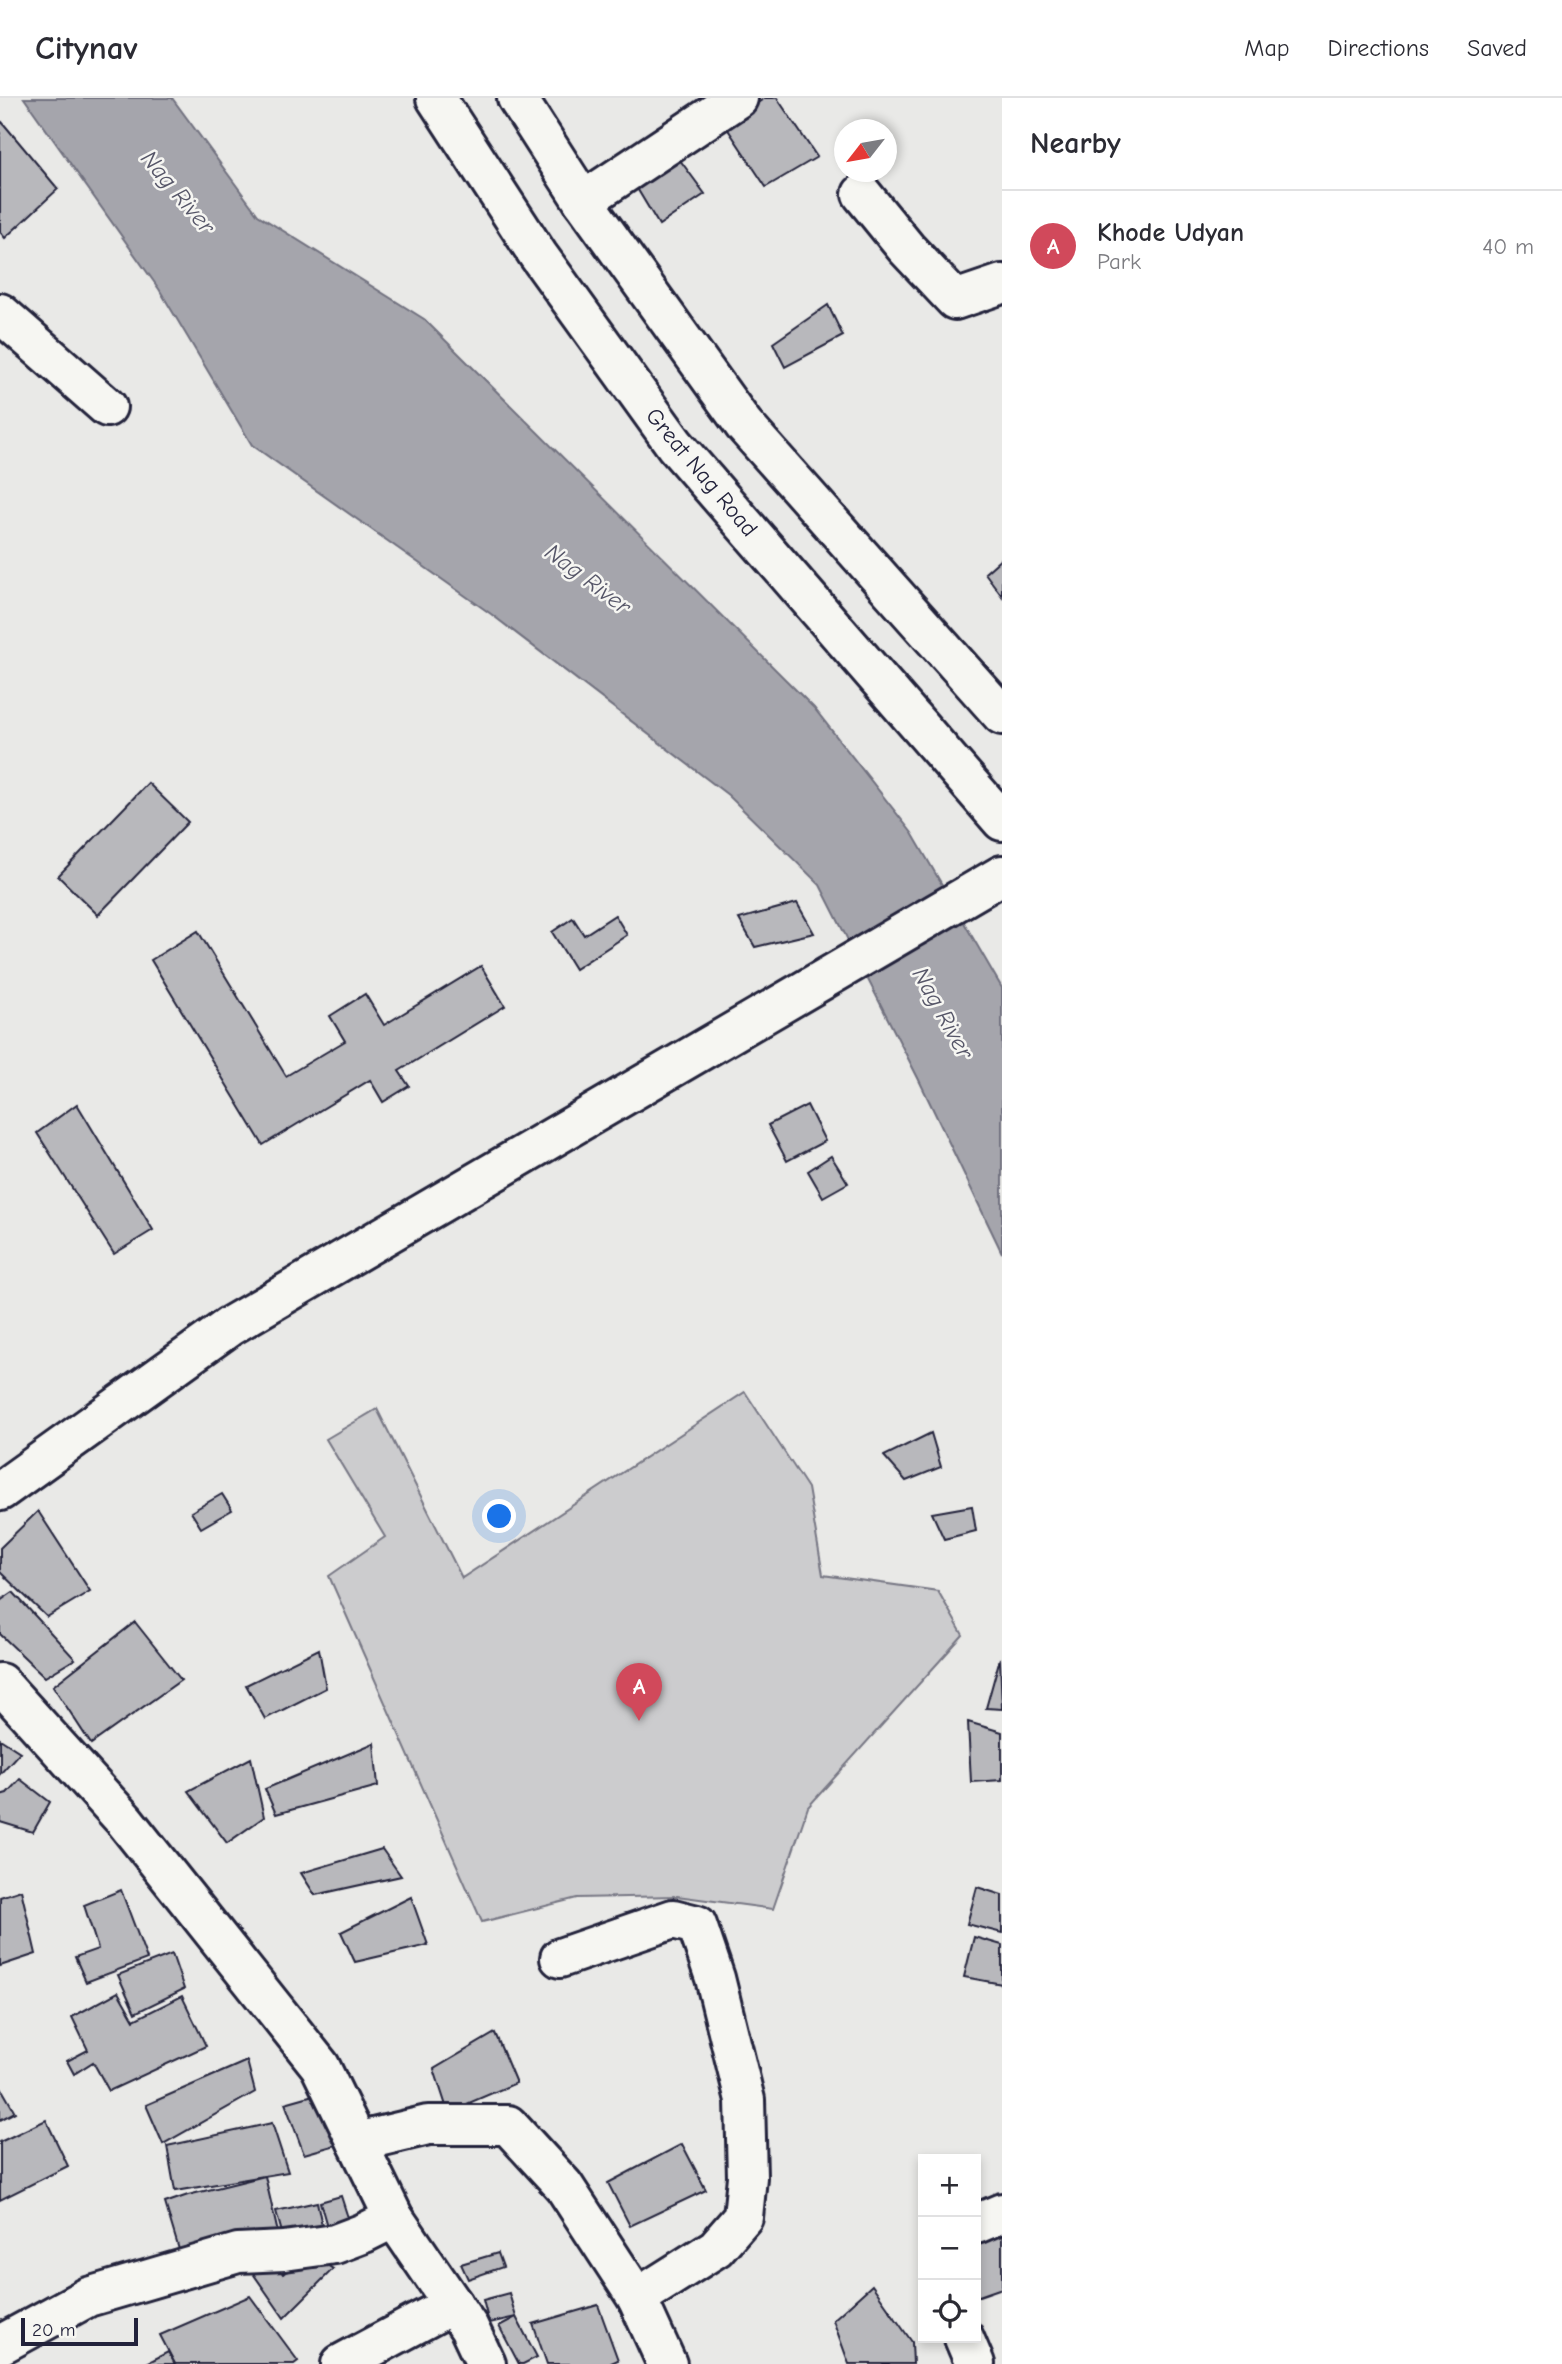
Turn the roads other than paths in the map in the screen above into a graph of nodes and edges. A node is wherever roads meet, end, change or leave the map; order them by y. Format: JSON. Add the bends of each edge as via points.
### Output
{"nodes":[{"id":1,"x":436,"y":98,"type":"edge"},
{"id":2,"x":517,"y":98,"type":"edge"},
{"id":3,"x":738,"y":98,"type":"edge"},
{"id":4,"x":862,"y":194,"type":"dead end"},
{"id":5,"x":583,"y":201,"type":"junction"},
{"id":6,"x":1002,"y":284,"type":"edge"},
{"id":7,"x":0,"y":313,"type":"edge"},
{"id":8,"x":107,"y":407,"type":"dead end"},
{"id":9,"x":1002,"y":715,"type":"edge"},
{"id":10,"x":1002,"y":821,"type":"edge"},
{"id":11,"x":996,"y":878,"type":"edge"},
{"id":12,"x":0,"y":1491,"type":"edge"},
{"id":13,"x":0,"y":1683,"type":"edge"},
{"id":14,"x":560,"y":1958,"type":"dead end"},
{"id":15,"x":357,"y":2142,"type":"junction"},
{"id":16,"x":1002,"y":2213,"type":"edge"},
{"id":17,"x":394,"y":2218,"type":"junction"},
{"id":18,"x":981,"y":2222,"type":"edge"},
{"id":19,"x":637,"y":2298,"type":"junction"},
{"id":20,"x":453,"y":2304,"type":"junction"},
{"id":21,"x":966,"y":2343,"type":"edge"},
{"id":22,"x":0,"y":2345,"type":"edge"},
{"id":23,"x":341,"y":2364,"type":"edge"},
{"id":24,"x":486,"y":2364,"type":"edge"},
{"id":25,"x":667,"y":2364,"type":"edge"},
{"id":26,"x":975,"y":2364,"type":"edge"}],
"edges":[{"from":1,"to":10,"type":"street","name":"Great Nag Road","via":[[538,255],[675,444]]},
{"from":2,"to":5,"type":"street"},
{"from":3,"to":5,"type":"street"},
{"from":4,"to":6,"type":"street","via":[[955,300]]},
{"from":5,"to":9,"type":"street","via":[[744,425]]},
{"from":7,"to":8,"type":"street"},
{"from":11,"to":12,"type":"street","via":[[230,1326]]},
{"from":13,"to":15,"type":"street","via":[[125,1821],[320,2066]]},
{"from":14,"to":19,"type":"street","via":[[673,1919],[697,1925],[746,2100],[743,2217],[716,2248]]},
{"from":15,"to":17,"type":"street"},
{"from":15,"to":19,"type":"street","via":[[428,2125],[508,2125],[564,2186]]},
{"from":16,"to":18,"type":"street"},
{"from":17,"to":20,"type":"street"},
{"from":17,"to":22,"type":"street","via":[[335,2244],[238,2253],[88,2297]]},
{"from":19,"to":25,"type":"street"},
{"from":20,"to":23,"type":"street"},
{"from":20,"to":24,"type":"street"},
{"from":21,"to":26,"type":"street"}]}
